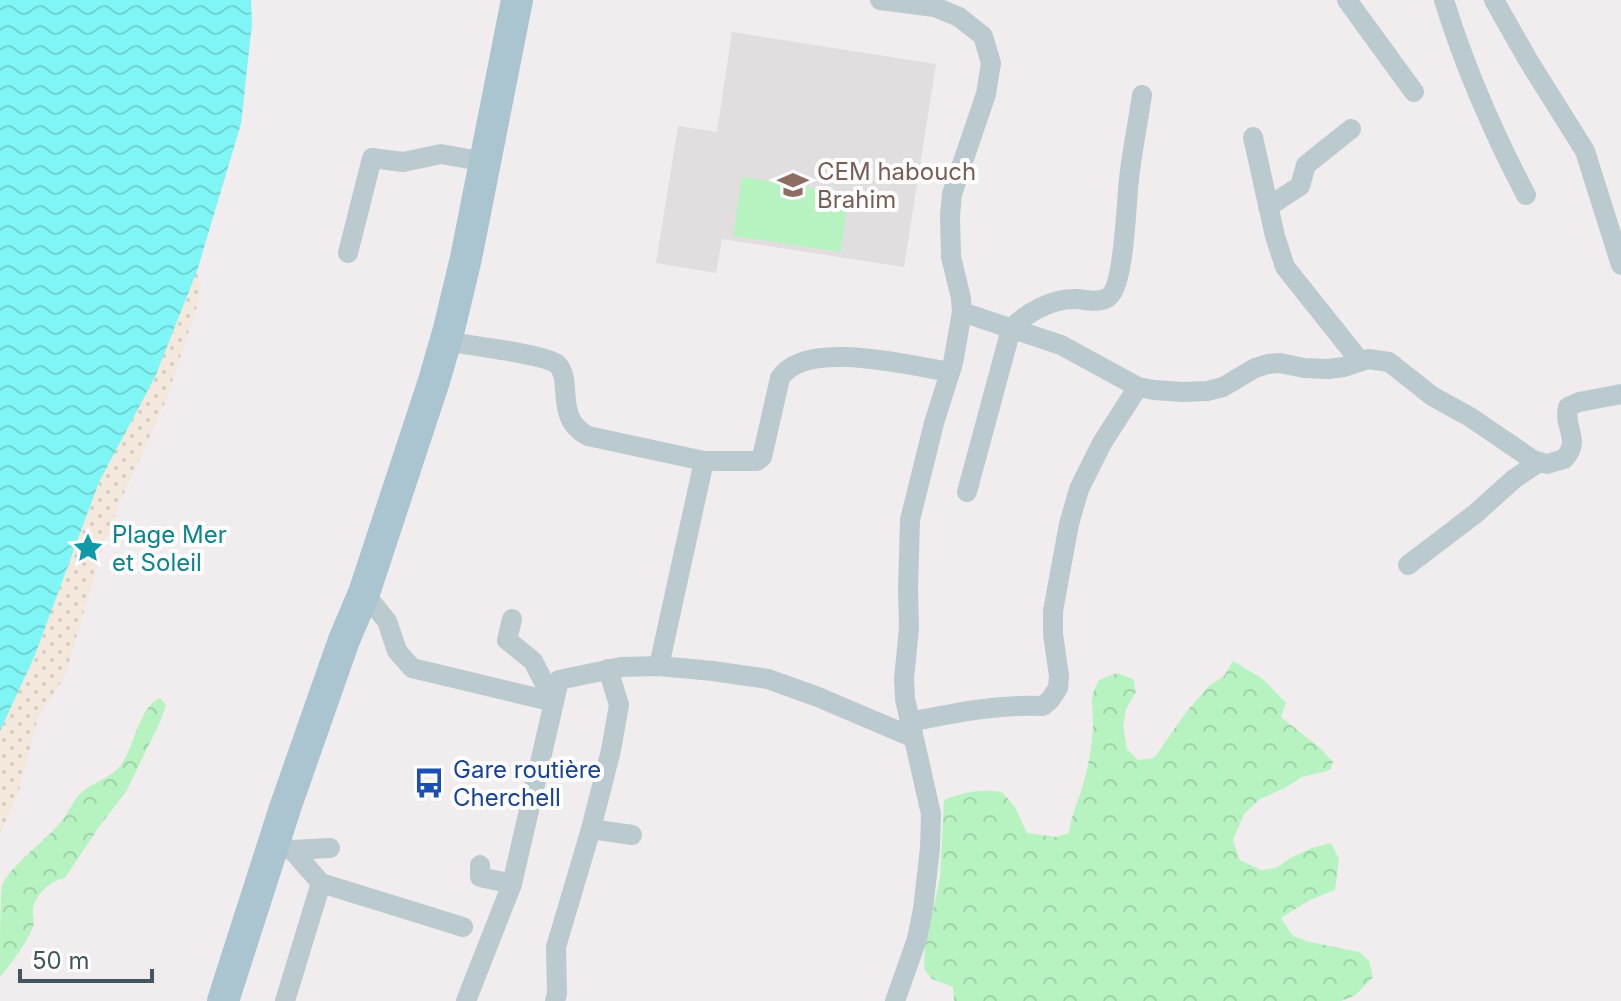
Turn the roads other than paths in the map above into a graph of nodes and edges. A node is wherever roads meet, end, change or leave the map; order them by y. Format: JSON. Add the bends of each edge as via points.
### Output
{"nodes":[{"id":1,"x":517,"y":0,"type":"edge"},
{"id":2,"x":880,"y":0,"type":"edge"},
{"id":3,"x":1347,"y":0,"type":"edge"},
{"id":4,"x":1444,"y":0,"type":"edge"},
{"id":5,"x":1494,"y":0,"type":"edge"},
{"id":6,"x":914,"y":2,"type":"edge"},
{"id":7,"x":939,"y":3,"type":"edge"},
{"id":8,"x":1414,"y":92,"type":"dead end"},
{"id":9,"x":1142,"y":95,"type":"dead end"},
{"id":10,"x":1351,"y":129,"type":"dead end"},
{"id":11,"x":1253,"y":137,"type":"dead end"},
{"id":12,"x":485,"y":162,"type":"junction"},
{"id":13,"x":1526,"y":195,"type":"dead end"},
{"id":14,"x":1268,"y":207,"type":"junction"},
{"id":15,"x":348,"y":253,"type":"dead end"},
{"id":16,"x":1621,"y":265,"type":"edge"},
{"id":17,"x":962,"y":312,"type":"junction"},
{"id":18,"x":1011,"y":329,"type":"junction"},
{"id":19,"x":445,"y":341,"type":"junction"},
{"id":20,"x":1360,"y":361,"type":"junction"},
{"id":21,"x":950,"y":372,"type":"junction"},
{"id":22,"x":1138,"y":387,"type":"junction"},
{"id":23,"x":1621,"y":394,"type":"edge"},
{"id":24,"x":704,"y":461,"type":"junction"},
{"id":25,"x":1539,"y":462,"type":"junction"},
{"id":26,"x":967,"y":492,"type":"dead end"},
{"id":27,"x":1408,"y":565,"type":"dead end"},
{"id":28,"x":364,"y":593,"type":"junction"},
{"id":29,"x":512,"y":619,"type":"dead end"},
{"id":30,"x":659,"y":666,"type":"junction"},
{"id":31,"x":608,"y":669,"type":"junction"},
{"id":32,"x":547,"y":691,"type":"junction"},
{"id":33,"x":911,"y":729,"type":"junction"},
{"id":34,"x":591,"y":829,"type":"junction"},
{"id":35,"x":632,"y":835,"type":"dead end"},
{"id":36,"x":283,"y":848,"type":"junction"},
{"id":37,"x":330,"y":848,"type":"dead end"},
{"id":38,"x":480,"y":865,"type":"dead end"},
{"id":39,"x":321,"y":883,"type":"junction"},
{"id":40,"x":512,"y":884,"type":"junction"},
{"id":41,"x":463,"y":927,"type":"dead end"},
{"id":42,"x":223,"y":1001,"type":"edge"},
{"id":43,"x":285,"y":1001,"type":"edge"},
{"id":44,"x":466,"y":1001,"type":"edge"},
{"id":45,"x":555,"y":1001,"type":"edge"},
{"id":46,"x":895,"y":1001,"type":"edge"}],
"edges":[{"from":1,"to":12,"type":"main road"},
{"from":2,"to":6,"type":"street"},
{"from":3,"to":8,"type":"street"},
{"from":4,"to":13,"type":"street","via":[[1497,140]]},
{"from":5,"to":16,"type":"street","via":[[1580,140]]},
{"from":6,"to":7,"type":"street"},
{"from":7,"to":17,"type":"street","via":[[983,36],[991,63],[986,94],[952,194],[951,257]]},
{"from":9,"to":18,"type":"street","via":[[1113,293],[1100,300],[1064,299],[1047,305]]},
{"from":10,"to":14,"type":"street","via":[[1306,165],[1300,186]]},
{"from":11,"to":14,"type":"street"},
{"from":12,"to":15,"type":"street","via":[[441,154],[403,162],[372,158]]},
{"from":12,"to":19,"type":"main road"},
{"from":14,"to":20,"type":"street","via":[[1285,267]]},
{"from":17,"to":18,"type":"street"},
{"from":17,"to":21,"type":"street"},
{"from":18,"to":22,"type":"street","via":[[1061,345]]},
{"from":18,"to":26,"type":"street"},
{"from":19,"to":24,"type":"street","via":[[553,362],[561,370],[569,415],[578,431]]},
{"from":19,"to":28,"type":"main road"},
{"from":20,"to":22,"type":"street","via":[[1328,369],[1268,364],[1207,391]]},
{"from":20,"to":25,"type":"street","via":[[1389,362],[1432,396]]},
{"from":21,"to":24,"type":"street","via":[[852,357],[804,361],[780,378],[762,457]]},
{"from":21,"to":33,"type":"street","via":[[910,520],[904,679]]},
{"from":22,"to":33,"type":"street","via":[[1102,443],[1069,524],[1053,611],[1058,688],[1043,706],[982,708]]},
{"from":23,"to":25,"type":"street","via":[[1568,407],[1573,443],[1569,453],[1556,462]]},
{"from":24,"to":30,"type":"street"},
{"from":25,"to":27,"type":"street"},
{"from":28,"to":32,"type":"street","via":[[387,621],[397,651],[412,668]]},
{"from":28,"to":36,"type":"main road","via":[[317,714]]},
{"from":29,"to":32,"type":"street","via":[[507,640],[533,661]]},
{"from":30,"to":31,"type":"street"},
{"from":30,"to":33,"type":"street","via":[[768,679]]},
{"from":31,"to":32,"type":"street"},
{"from":31,"to":34,"type":"street","via":[[619,705]]},
{"from":32,"to":40,"type":"street"},
{"from":33,"to":46,"type":"street","via":[[931,814],[930,848],[917,939]]},
{"from":34,"to":35,"type":"street"},
{"from":34,"to":45,"type":"street","via":[[556,947]]},
{"from":36,"to":37,"type":"street"},
{"from":36,"to":39,"type":"street"},
{"from":36,"to":42,"type":"main road"},
{"from":38,"to":40,"type":"street","via":[[480,877]]},
{"from":39,"to":41,"type":"street"},
{"from":39,"to":43,"type":"street"},
{"from":40,"to":44,"type":"street"}]}
